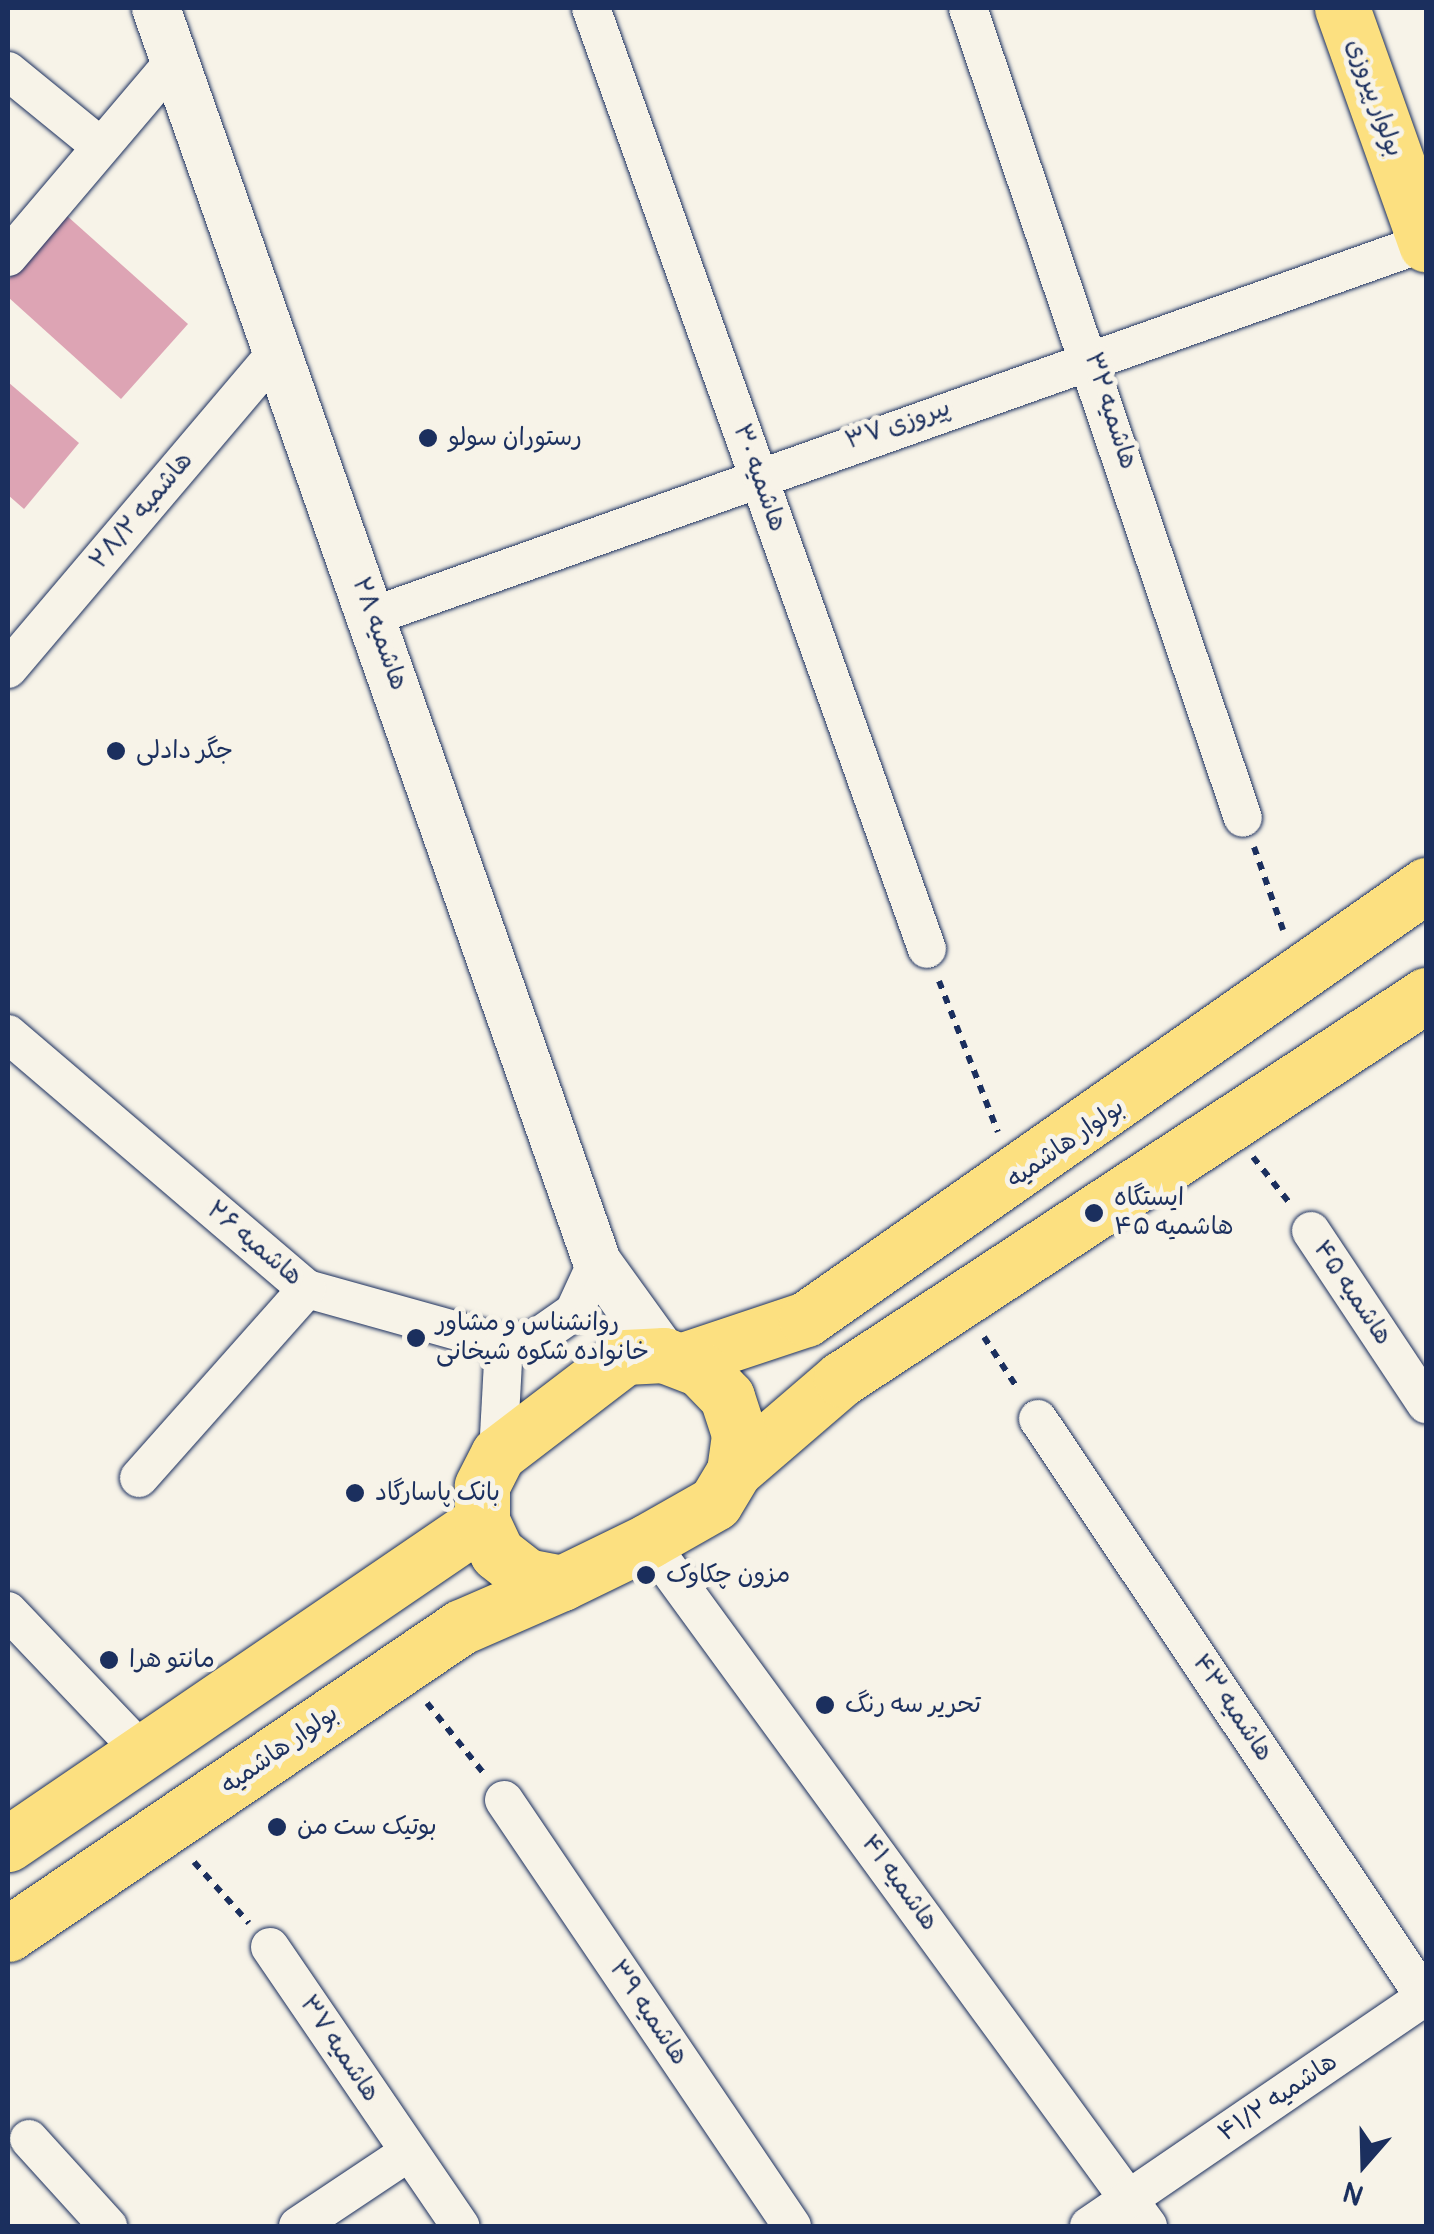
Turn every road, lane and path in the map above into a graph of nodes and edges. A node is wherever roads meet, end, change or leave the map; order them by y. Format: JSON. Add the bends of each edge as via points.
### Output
{"nodes":[{"id":1,"x":156,"y":8,"type":"edge"},
{"id":2,"x":592,"y":8,"type":"edge"},
{"id":3,"x":968,"y":8,"type":"edge"},
{"id":4,"x":1342,"y":8,"type":"edge"},
{"id":5,"x":175,"y":60,"type":"junction"},
{"id":6,"x":8,"y":71,"type":"edge"},
{"id":7,"x":100,"y":146,"type":"junction"},
{"id":8,"x":1426,"y":243,"type":"edge"},
{"id":9,"x":8,"y":257,"type":"edge"},
{"id":10,"x":276,"y":353,"type":"junction"},
{"id":11,"x":1093,"y":359,"type":"junction"},
{"id":12,"x":757,"y":473,"type":"junction"},
{"id":13,"x":373,"y":616,"type":"junction"},
{"id":14,"x":8,"y":669,"type":"edge"},
{"id":15,"x":1243,"y":818,"type":"joint"},
{"id":16,"x":1426,"y":886,"type":"edge"},
{"id":17,"x":927,"y":950,"type":"joint"},
{"id":18,"x":1300,"y":978,"type":"junction"},
{"id":19,"x":1426,"y":995,"type":"edge"},
{"id":20,"x":8,"y":1034,"type":"edge"},
{"id":21,"x":1228,"y":1126,"type":"junction"},
{"id":22,"x":1017,"y":1180,"type":"junction"},
{"id":23,"x":1312,"y":1231,"type":"joint"},
{"id":24,"x":598,"y":1262,"type":"junction"},
{"id":25,"x":307,"y":1289,"type":"junction"},
{"id":26,"x":960,"y":1301,"type":"junction"},
{"id":27,"x":504,"y":1344,"type":"junction"},
{"id":28,"x":674,"y":1358,"type":"junction"},
{"id":29,"x":1426,"y":1404,"type":"edge"},
{"id":30,"x":1038,"y":1419,"type":"joint"},
{"id":31,"x":498,"y":1454,"type":"junction"},
{"id":32,"x":734,"y":1471,"type":"junction"},
{"id":33,"x":139,"y":1478,"type":"dead end"},
{"id":34,"x":482,"y":1521,"type":"junction"},
{"id":35,"x":648,"y":1541,"type":"junction"},
{"id":36,"x":562,"y":1583,"type":"junction"},
{"id":37,"x":10,"y":1621,"type":"edge"},
{"id":38,"x":400,"y":1668,"type":"junction"},
{"id":39,"x":142,"y":1754,"type":"junction"},
{"id":40,"x":504,"y":1800,"type":"joint"},
{"id":41,"x":166,"y":1830,"type":"junction"},
{"id":42,"x":8,"y":1844,"type":"edge"},
{"id":43,"x":8,"y":1934,"type":"edge"},
{"id":44,"x":270,"y":1947,"type":"joint"},
{"id":45,"x":1426,"y":1997,"type":"edge"},
{"id":46,"x":29,"y":2139,"type":"dead end"},
{"id":47,"x":409,"y":2152,"type":"junction"},
{"id":48,"x":1139,"y":2213,"type":"edge"},
{"id":49,"x":108,"y":2226,"type":"edge"},
{"id":50,"x":298,"y":2226,"type":"edge"},
{"id":51,"x":460,"y":2226,"type":"edge"},
{"id":52,"x":792,"y":2226,"type":"edge"},
{"id":53,"x":1089,"y":2226,"type":"edge"}],
"edges":[{"from":1,"to":5,"type":"street","name":"هاشمیه ۲۸"},
{"from":2,"to":12,"type":"street","name":"هاشمیه ۳۰"},
{"from":3,"to":11,"type":"street","name":"هاشمیه ۳۲"},
{"from":4,"to":8,"type":"main road","name":"بولوار پیروزی"},
{"from":5,"to":7,"type":"street"},
{"from":5,"to":10,"type":"street","name":"هاشمیه ۲۸"},
{"from":6,"to":7,"type":"street"},
{"from":7,"to":9,"type":"street"},
{"from":8,"to":11,"type":"street","name":"پیروزی ۳۷"},
{"from":10,"to":13,"type":"street","name":"هاشمیه ۲۸"},
{"from":10,"to":14,"type":"street","name":"هاشمیه ۲۸/۲"},
{"from":11,"to":12,"type":"street","name":"پیروزی ۳۷"},
{"from":11,"to":15,"type":"street","name":"هاشمیه ۳۲"},
{"from":12,"to":13,"type":"street","name":"پیروزی ۳۷"},
{"from":12,"to":17,"type":"street","name":"هاشمیه ۳۰"},
{"from":13,"to":24,"type":"street","name":"هاشمیه ۲۸"},
{"from":15,"to":18,"type":"path"},
{"from":16,"to":18,"type":"main road","name":"بولوار هاشمیه"},
{"from":17,"to":22,"type":"path"},
{"from":18,"to":22,"type":"main road","name":"بولوار هاشمیه"},
{"from":19,"to":21,"type":"main road"},
{"from":20,"to":25,"type":"street","name":"هاشمیه ۲۶"},
{"from":21,"to":23,"type":"path"},
{"from":21,"to":26,"type":"main road"},
{"from":22,"to":28,"type":"main road","name":"بولوار هاشمیه","via":[[806,1320]]},
{"from":23,"to":29,"type":"street","name":"هاشمیه ۴۵"},
{"from":24,"to":27,"type":"street","via":[[574,1312],[535,1339]]},
{"from":24,"to":28,"type":"street","name":"هاشمیه ۲۸"},
{"from":25,"to":27,"type":"street","name":"هاشمیه ۲۶"},
{"from":25,"to":33,"type":"street"},
{"from":26,"to":30,"type":"path"},
{"from":26,"to":32,"type":"main road","via":[[840,1379]]},
{"from":27,"to":31,"type":"street"},
{"from":28,"to":31,"type":"main road","via":[[626,1357]]},
{"from":28,"to":32,"type":"main road","via":[[727,1398],[739,1434]]},
{"from":30,"to":45,"type":"street","name":"هاشمیه ۴۳"},
{"from":31,"to":34,"type":"main road","via":[[482,1486]]},
{"from":32,"to":35,"type":"main road","via":[[715,1503]]},
{"from":34,"to":36,"type":"main road","via":[[497,1553],[526,1576]]},
{"from":34,"to":39,"type":"main road"},
{"from":35,"to":36,"type":"main road"},
{"from":35,"to":48,"type":"street","name":"هاشمیه ۴۱"},
{"from":36,"to":38,"type":"main road","name":"بولوار هاشمیه","via":[[461,1627]]},
{"from":37,"to":39,"type":"street"},
{"from":38,"to":40,"type":"path"},
{"from":38,"to":41,"type":"main road","name":"بولوار هاشمیه"},
{"from":39,"to":42,"type":"main road"},
{"from":40,"to":52,"type":"street","name":"هاشمیه ۳۹"},
{"from":41,"to":43,"type":"main road","name":"بولوار هاشمیه"},
{"from":41,"to":44,"type":"path"},
{"from":44,"to":47,"type":"street","name":"هاشمیه ۳۷"},
{"from":45,"to":48,"type":"street","name":"هاشمیه ۴۱/۲"},
{"from":46,"to":49,"type":"street"},
{"from":47,"to":50,"type":"street"},
{"from":47,"to":51,"type":"street","name":"هاشمیه ۳۷"},
{"from":48,"to":53,"type":"street","name":"هاشمیه ۴۱/۲"}]}
